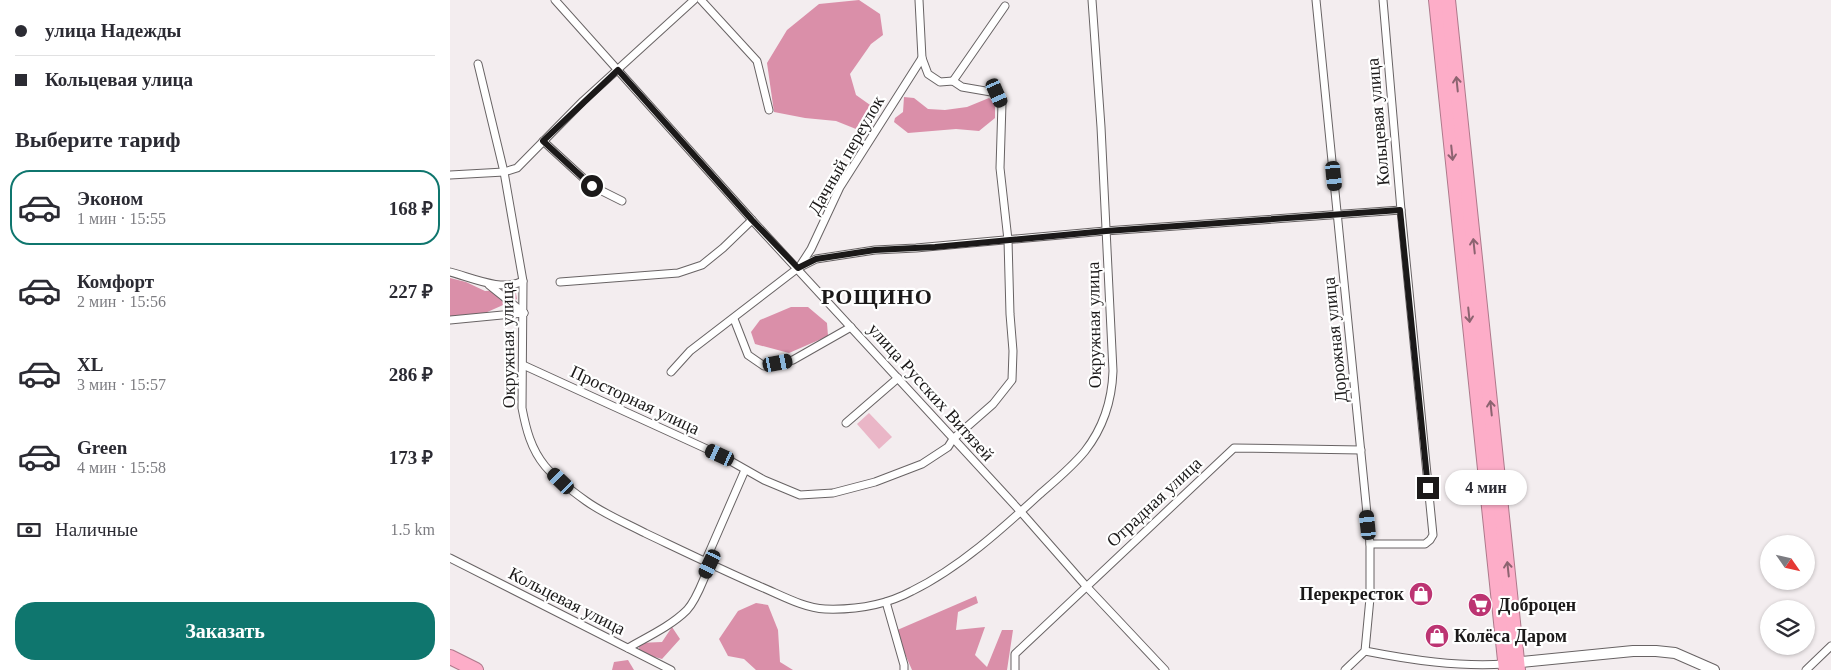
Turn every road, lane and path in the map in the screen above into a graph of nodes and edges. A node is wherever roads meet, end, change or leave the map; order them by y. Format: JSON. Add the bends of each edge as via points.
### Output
{"nodes":[{"id":1,"x":554,"y":0,"type":"edge"},
{"id":2,"x":694,"y":0,"type":"edge"},
{"id":3,"x":701,"y":0,"type":"edge"},
{"id":4,"x":919,"y":0,"type":"edge"},
{"id":5,"x":1092,"y":0,"type":"edge"},
{"id":6,"x":1316,"y":0,"type":"edge"},
{"id":7,"x":1383,"y":0,"type":"edge"},
{"id":8,"x":1436,"y":0,"type":"edge"},
{"id":9,"x":1448,"y":0,"type":"edge"},
{"id":10,"x":1005,"y":6,"type":"dead end"},
{"id":11,"x":922,"y":58,"type":"junction"},
{"id":12,"x":478,"y":64,"type":"dead end"},
{"id":13,"x":618,"y":70,"type":"junction"},
{"id":14,"x":953,"y":81,"type":"junction"},
{"id":15,"x":769,"y":110,"type":"dead end"},
{"id":16,"x":543,"y":141,"type":"junction"},
{"id":17,"x":504,"y":172,"type":"junction"},
{"id":18,"x":450,"y":175,"type":"edge"},
{"id":19,"x":622,"y":201,"type":"dead end"},
{"id":20,"x":1400,"y":210,"type":"junction"},
{"id":21,"x":1337,"y":214,"type":"junction"},
{"id":22,"x":752,"y":220,"type":"junction"},
{"id":23,"x":1106,"y":231,"type":"junction"},
{"id":24,"x":1008,"y":240,"type":"junction"},
{"id":25,"x":798,"y":268,"type":"junction"},
{"id":26,"x":450,"y":272,"type":"edge"},
{"id":27,"x":523,"y":280,"type":"junction"},
{"id":28,"x":560,"y":282,"type":"dead end"},
{"id":29,"x":487,"y":283,"type":"junction"},
{"id":30,"x":524,"y":312,"type":"junction"},
{"id":31,"x":734,"y":319,"type":"junction"},
{"id":32,"x":450,"y":320,"type":"edge"},
{"id":33,"x":851,"y":327,"type":"junction"},
{"id":34,"x":523,"y":364,"type":"junction"},
{"id":35,"x":671,"y":372,"type":"dead end"},
{"id":36,"x":898,"y":378,"type":"junction"},
{"id":37,"x":846,"y":423,"type":"dead end"},
{"id":38,"x":953,"y":439,"type":"junction"},
{"id":39,"x":1361,"y":450,"type":"junction"},
{"id":40,"x":746,"y":470,"type":"junction"},
{"id":41,"x":1021,"y":512,"type":"junction"},
{"id":42,"x":1370,"y":544,"type":"junction"},
{"id":43,"x":450,"y":558,"type":"edge"},
{"id":44,"x":707,"y":563,"type":"junction"},
{"id":45,"x":1086,"y":586,"type":"junction"},
{"id":46,"x":886,"y":602,"type":"junction"},
{"id":47,"x":1831,"y":646,"type":"edge"},
{"id":48,"x":628,"y":648,"type":"junction"},
{"id":49,"x":1365,"y":651,"type":"junction"},
{"id":50,"x":450,"y":657,"type":"edge"},
{"id":51,"x":1512,"y":666,"type":"edge"},
{"id":52,"x":476,"y":670,"type":"edge"},
{"id":53,"x":671,"y":670,"type":"edge"},
{"id":54,"x":904,"y":670,"type":"edge"},
{"id":55,"x":1015,"y":670,"type":"edge"},
{"id":56,"x":1165,"y":670,"type":"edge"},
{"id":57,"x":1345,"y":670,"type":"edge"},
{"id":58,"x":1714,"y":670,"type":"edge"},
{"id":59,"x":1806,"y":670,"type":"edge"}],
"edges":[{"from":1,"to":13,"type":"street","name":"улица Русских Витязей"},
{"from":2,"to":13,"type":"street"},
{"from":3,"to":15,"type":"street","via":[[757,61]]},
{"from":4,"to":11,"type":"street","name":"Просторная улица"},
{"from":5,"to":23,"type":"street","name":"Окружная улица"},
{"from":6,"to":21,"type":"street","name":"Дорожная улица"},
{"from":7,"to":20,"type":"street","name":"Кольцевая улица"},
{"from":8,"to":51,"type":"highway","one_way":true},
{"from":51,"to":9,"type":"highway","one_way":true},
{"from":10,"to":14,"type":"street"},
{"from":11,"to":14,"type":"street","name":"Просторная улица","via":[[928,74],[940,82]]},
{"from":11,"to":25,"type":"street","name":"Дачный переулок","via":[[840,187]]},
{"from":12,"to":17,"type":"street","name":"Окружная улица"},
{"from":13,"to":16,"type":"street"},
{"from":13,"to":22,"type":"street","name":"улица Русских Витязей"},
{"from":14,"to":24,"type":"street","name":"Просторная улица","via":[[962,87],[997,93],[1002,104],[1000,168]]},
{"from":16,"to":17,"type":"street","via":[[517,168]]},
{"from":16,"to":19,"type":"street","via":[[592,186]]},
{"from":17,"to":18,"type":"street"},
{"from":17,"to":27,"type":"street","name":"Окружная улица"},
{"from":20,"to":21,"type":"street"},
{"from":20,"to":42,"type":"street","name":"Кольцевая улица","via":[[1433,535],[1425,544]]},
{"from":21,"to":23,"type":"street"},
{"from":21,"to":39,"type":"street","name":"Дорожная улица"},
{"from":22,"to":25,"type":"street","name":"улица Русских Витязей"},
{"from":22,"to":28,"type":"street","via":[[702,265],[678,273]]},
{"from":23,"to":24,"type":"street"},
{"from":23,"to":41,"type":"street","name":"Окружная улица","via":[[1112,392],[1102,422],[1085,450]]},
{"from":24,"to":25,"type":"street","via":[[875,250],[816,259]]},
{"from":24,"to":38,"type":"street","name":"Просторная улица","via":[[1012,380],[993,404]]},
{"from":25,"to":31,"type":"street"},
{"from":25,"to":33,"type":"street","name":"улица Русских Витязей"},
{"from":26,"to":29,"type":"street"},
{"from":27,"to":29,"type":"street","via":[[516,285]]},
{"from":27,"to":30,"type":"street","name":"Окружная улица"},
{"from":29,"to":30,"type":"street"},
{"from":30,"to":32,"type":"street"},
{"from":30,"to":34,"type":"street","name":"Окружная улица"},
{"from":31,"to":33,"type":"street","via":[[748,355],[764,366],[793,360]]},
{"from":31,"to":35,"type":"street","via":[[690,351]]},
{"from":33,"to":36,"type":"street","name":"улица Русских Витязей"},
{"from":34,"to":40,"type":"street","name":"Просторная улица"},
{"from":34,"to":44,"type":"street","name":"Окружная улица","via":[[522,408],[526,428],[532,446],[545,465],[588,502]]},
{"from":36,"to":37,"type":"street"},
{"from":36,"to":38,"type":"street","name":"улица Русских Витязей"},
{"from":38,"to":40,"type":"street","name":"Просторная улица","via":[[948,447],[922,464],[833,493],[800,495]]},
{"from":38,"to":41,"type":"street","name":"улица Русских Витязей"},
{"from":39,"to":42,"type":"street","name":"Дорожная улица"},
{"from":39,"to":45,"type":"street","name":"Отрадная улица","via":[[1234,448]]},
{"from":40,"to":44,"type":"street"},
{"from":41,"to":45,"type":"street","name":"улица Русских Витязей"},
{"from":41,"to":46,"type":"street","name":"Окружная улица","via":[[960,562],[912,591]]},
{"from":42,"to":49,"type":"street","name":"Дорожная улица","via":[[1370,598]]},
{"from":43,"to":48,"type":"street","name":"Кольцевая улица"},
{"from":44,"to":46,"type":"street","name":"Окружная улица","via":[[801,604],[823,609]]},
{"from":44,"to":48,"type":"street","via":[[687,609]]},
{"from":45,"to":55,"type":"street","name":"Отрадная улица","via":[[1015,654]]},
{"from":45,"to":56,"type":"street","name":"улица Русских Витязей"},
{"from":46,"to":54,"type":"street"},
{"from":47,"to":59,"type":"street"},
{"from":48,"to":53,"type":"street","name":"Кольцевая улица"},
{"from":49,"to":51,"type":"street","via":[[1454,664]]},
{"from":49,"to":57,"type":"street"},
{"from":50,"to":52,"type":"highway"},
{"from":51,"to":58,"type":"street","via":[[1656,651],[1675,653]]}]}
